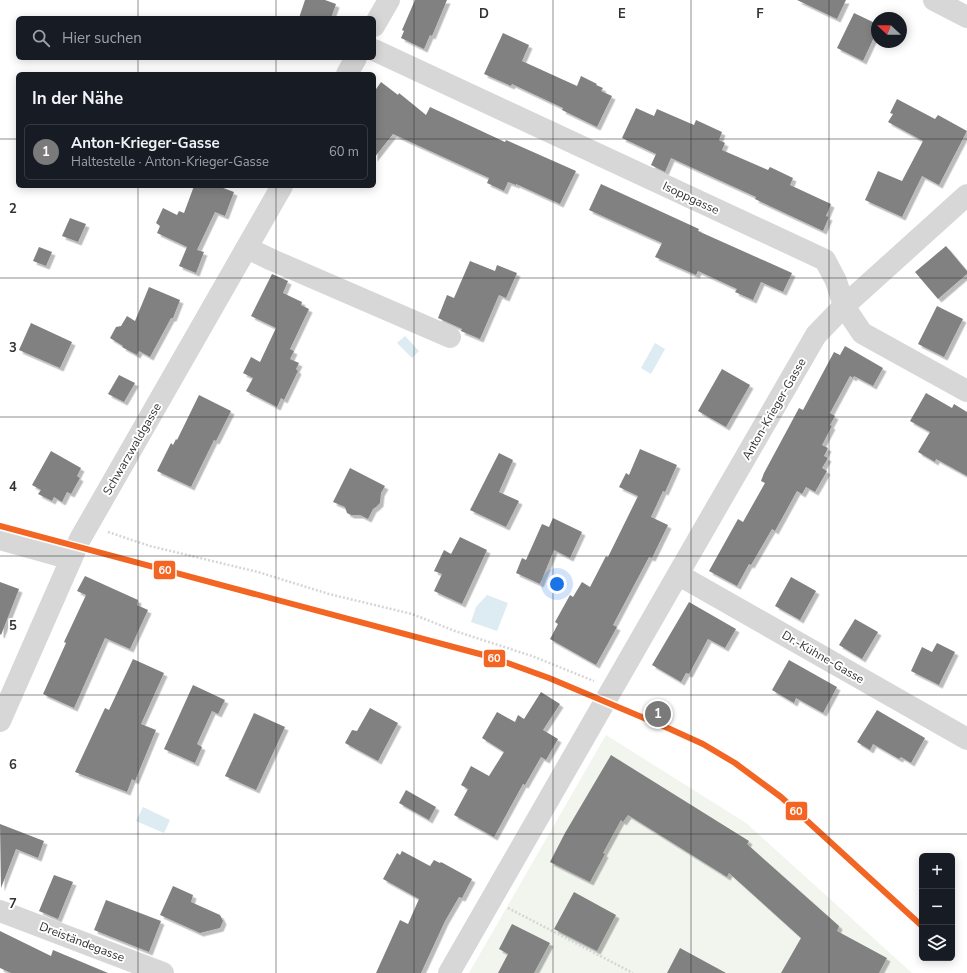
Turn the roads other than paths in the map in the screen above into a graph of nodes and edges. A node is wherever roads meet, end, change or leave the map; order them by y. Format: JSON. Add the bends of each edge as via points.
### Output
{"nodes":[{"id":1,"x":388,"y":0,"type":"edge"},
{"id":2,"x":934,"y":0,"type":"edge"},
{"id":3,"x":967,"y":17,"type":"edge"},
{"id":4,"x":376,"y":22,"type":"edge"},
{"id":5,"x":376,"y":51,"type":"edge"},
{"id":6,"x":355,"y":60,"type":"edge"},
{"id":7,"x":347,"y":72,"type":"edge"},
{"id":8,"x":281,"y":188,"type":"edge"},
{"id":9,"x":967,"y":195,"type":"edge"},
{"id":10,"x":247,"y":248,"type":"junction"},
{"id":11,"x":844,"y":306,"type":"junction"},
{"id":12,"x":450,"y":337,"type":"dead end"},
{"id":13,"x":967,"y":391,"type":"edge"},
{"id":14,"x":0,"y":539,"type":"edge"},
{"id":15,"x":71,"y":559,"type":"junction"},
{"id":16,"x":678,"y":575,"type":"junction"},
{"id":17,"x":0,"y":721,"type":"edge"},
{"id":18,"x":967,"y":738,"type":"edge"},
{"id":19,"x":0,"y":911,"type":"edge"},
{"id":20,"x":163,"y":973,"type":"edge"},
{"id":21,"x":449,"y":973,"type":"edge"}],
"edges":[{"from":1,"to":4,"type":"street"},
{"from":2,"to":3,"type":"street"},
{"from":5,"to":11,"type":"street","name":"Isoppgasse","via":[[825,260],[836,281]]},
{"from":6,"to":7,"type":"street"},
{"from":8,"to":10,"type":"street","name":"Schwarzwaldgasse"},
{"from":9,"to":11,"type":"street","name":"Anton-Krieger-Gasse"},
{"from":10,"to":12,"type":"street"},
{"from":10,"to":15,"type":"street","name":"Schwarzwaldgasse"},
{"from":11,"to":13,"type":"street","name":"Isoppgasse","via":[[862,333]]},
{"from":11,"to":16,"type":"street","name":"Anton-Krieger-Gasse","via":[[816,335]]},
{"from":14,"to":15,"type":"street"},
{"from":15,"to":17,"type":"street","name":"Schwarzwaldgasse"},
{"from":16,"to":18,"type":"street","name":"Dr.-Kühne-Gasse"},
{"from":16,"to":21,"type":"street","name":"Anton-Krieger-Gasse"},
{"from":19,"to":20,"type":"street","name":"Dreiständegasse"}]}
